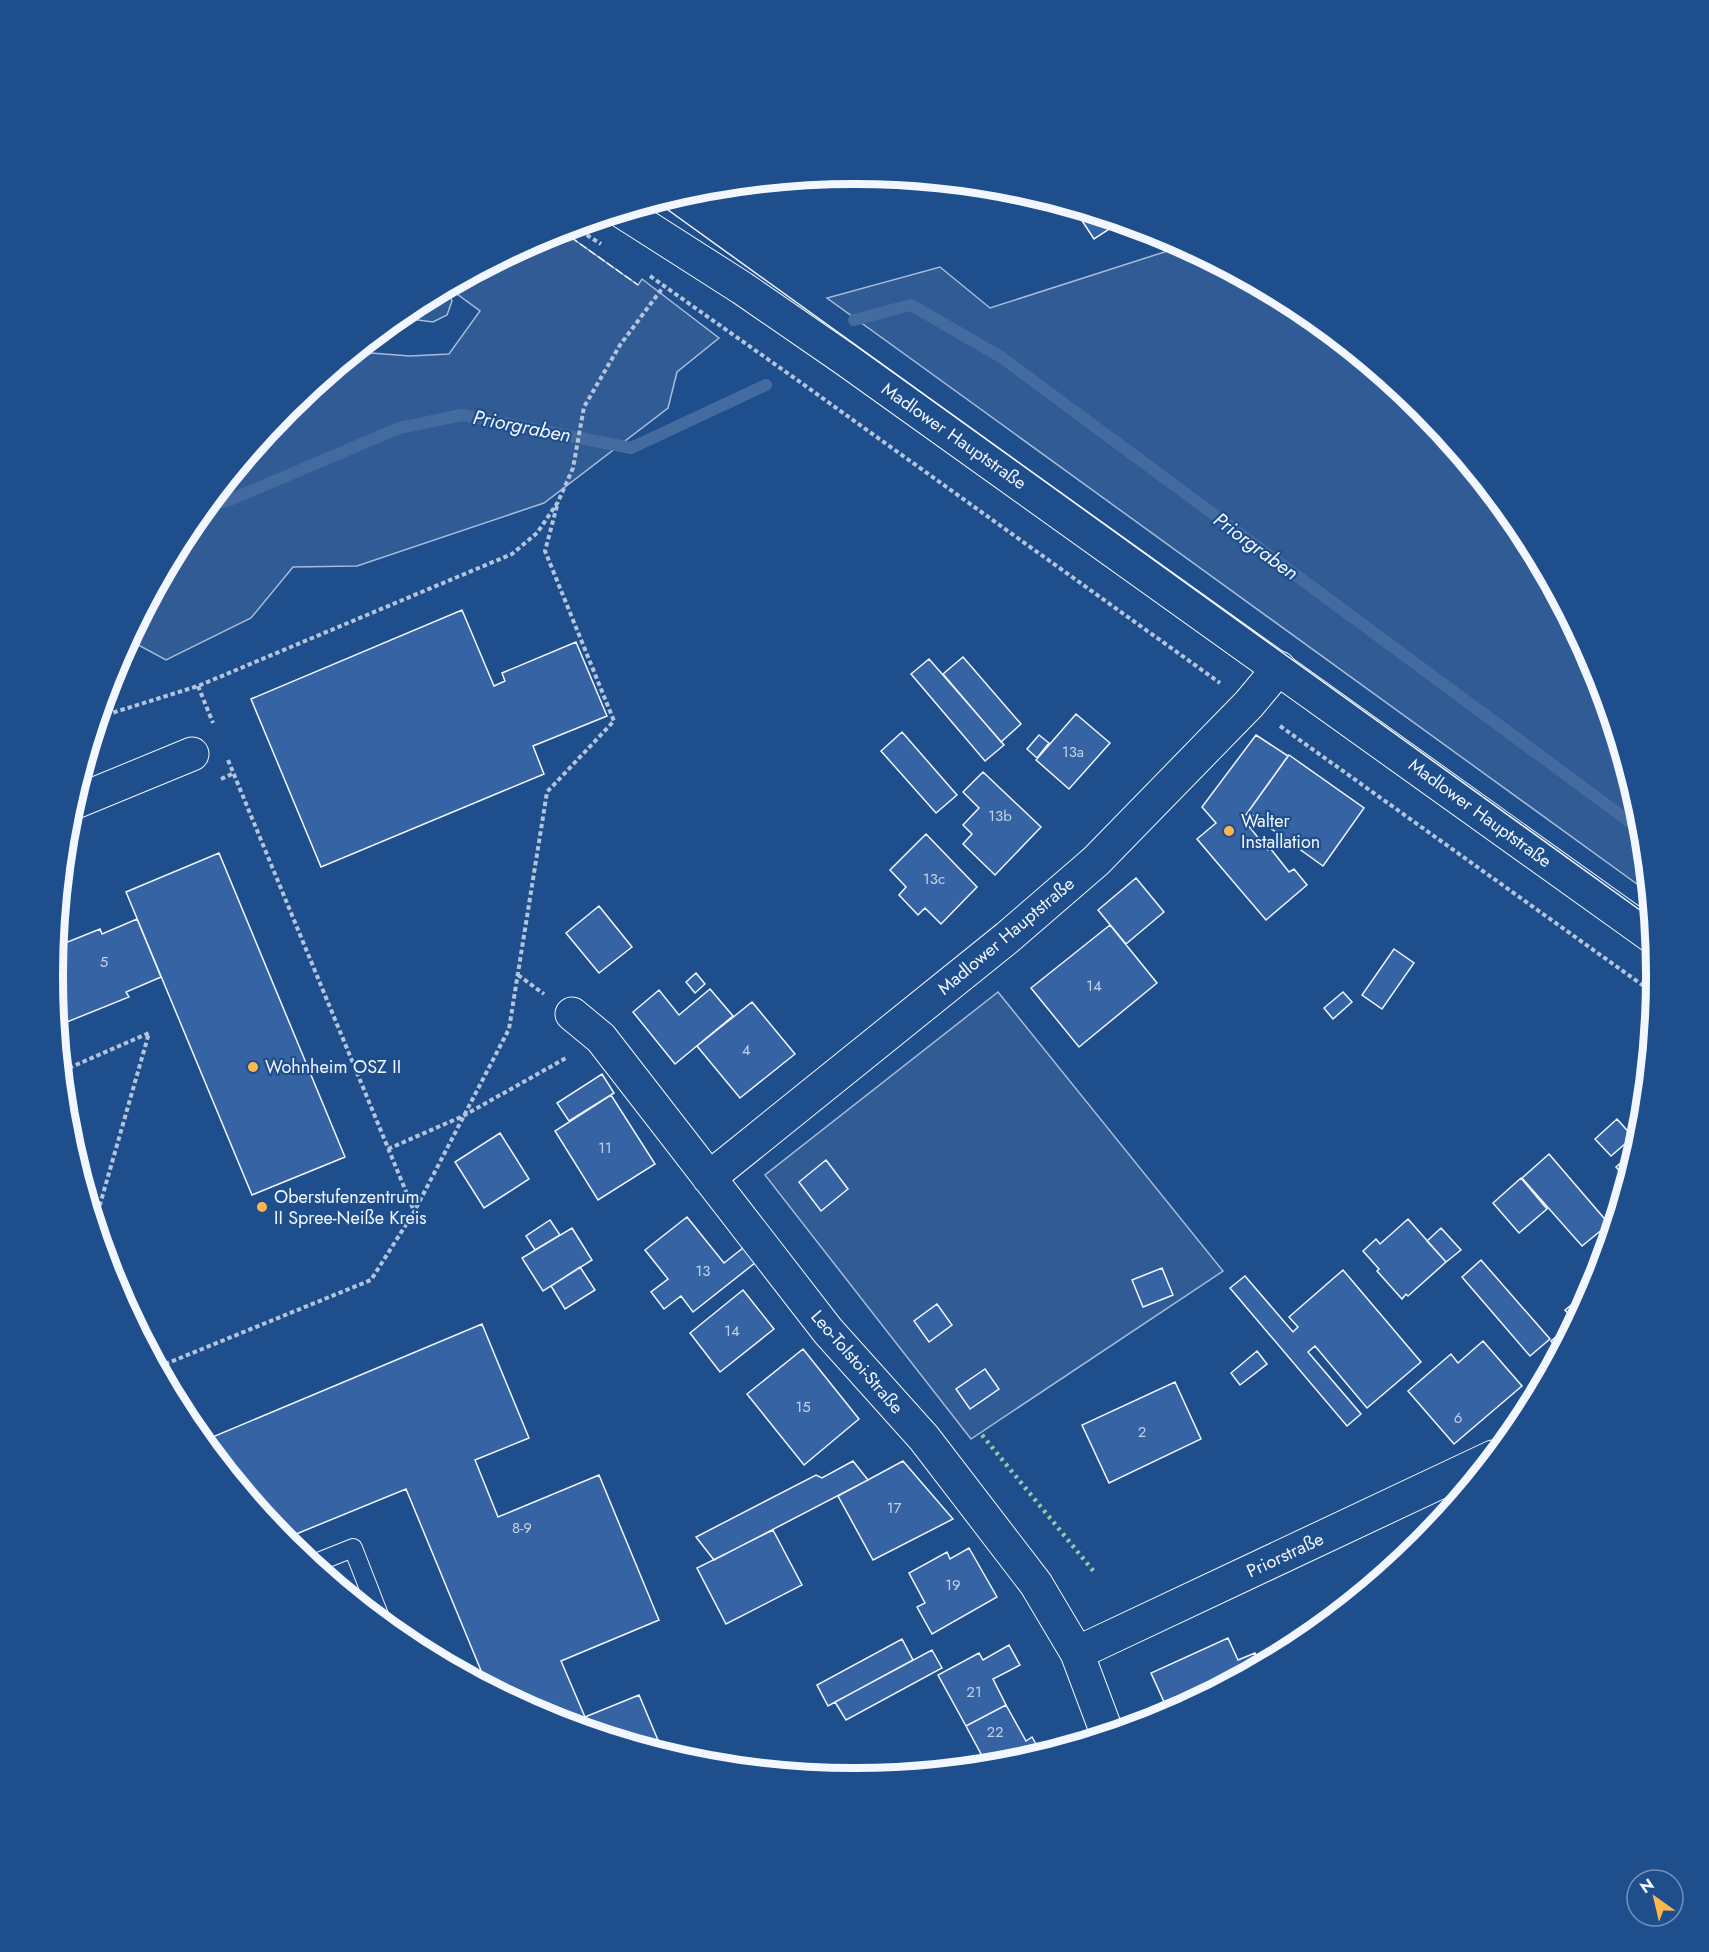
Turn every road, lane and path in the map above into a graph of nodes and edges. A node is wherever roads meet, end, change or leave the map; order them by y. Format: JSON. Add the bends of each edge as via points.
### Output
{"nodes":[{"id":1,"x":631,"y":217,"type":"edge"},
{"id":2,"x":558,"y":502,"type":"junction"},
{"id":3,"x":1279,"y":668,"type":"junction"},
{"id":4,"x":198,"y":686,"type":"junction"},
{"id":5,"x":1249,"y":704,"type":"junction"},
{"id":6,"x":108,"y":714,"type":"edge"},
{"id":7,"x":216,"y":730,"type":"dead end"},
{"id":8,"x":225,"y":752,"type":"dead end"},
{"id":9,"x":192,"y":754,"type":"dead end"},
{"id":10,"x":83,"y":799,"type":"edge"},
{"id":11,"x":1644,"y":931,"type":"edge"},
{"id":12,"x":1646,"y":987,"type":"edge"},
{"id":13,"x":572,"y":1014,"type":"dead end"},
{"id":14,"x":602,"y":1038,"type":"junction"},
{"id":15,"x":69,"y":1068,"type":"edge"},
{"id":16,"x":463,"y":1116,"type":"junction"},
{"id":17,"x":388,"y":1149,"type":"junction"},
{"id":18,"x":709,"y":1178,"type":"junction"},
{"id":19,"x":99,"y":1209,"type":"edge"},
{"id":20,"x":414,"y":1212,"type":"junction"},
{"id":21,"x":165,"y":1364,"type":"edge"},
{"id":22,"x":1477,"y":1464,"type":"edge"},
{"id":23,"x":322,"y":1561,"type":"edge"},
{"id":24,"x":375,"y":1606,"type":"edge"},
{"id":25,"x":1077,"y":1653,"type":"junction"},
{"id":26,"x":1105,"y":1726,"type":"edge"}],
"edges":[{"from":1,"to":3,"type":"street","name":"Madlower Hauptstraße","via":[[845,359]]},
{"from":2,"to":4,"type":"path","via":[[537,533],[512,554]]},
{"from":2,"to":5,"type":"path","via":[[573,468],[584,407],[620,345],[664,286]]},
{"from":2,"to":16,"type":"path","via":[[545,551],[614,721],[547,792],[508,1029]]},
{"from":3,"to":5,"type":"street","name":"Madlower Hauptstraße"},
{"from":3,"to":11,"type":"street","name":"Madlower Hauptstraße"},
{"from":4,"to":6,"type":"path"},
{"from":4,"to":7,"type":"path"},
{"from":5,"to":12,"type":"path"},
{"from":5,"to":18,"type":"street","name":"Madlower Hauptstraße","via":[[1096,861],[1008,938]]},
{"from":8,"to":17,"type":"path"},
{"from":9,"to":10,"type":"street"},
{"from":13,"to":14,"type":"street","name":"Leo-Tolstoi-Straße"},
{"from":14,"to":16,"type":"path"},
{"from":14,"to":18,"type":"street","name":"Leo-Tolstoi-Straße"},
{"from":15,"to":19,"type":"path","via":[[149,1033]]},
{"from":16,"to":17,"type":"path"},
{"from":16,"to":20,"type":"path"},
{"from":17,"to":20,"type":"path"},
{"from":18,"to":25,"type":"street","name":"Leo-Tolstoi-Straße","via":[[828,1331],[924,1438],[1036,1584]]},
{"from":20,"to":21,"type":"path","via":[[371,1280]]},
{"from":22,"to":25,"type":"street","name":"Priorstraße"},
{"from":23,"to":24,"type":"lane","via":[[353,1548]]},
{"from":25,"to":26,"type":"street","name":"Leo-Tolstoi-Straße"}]}
